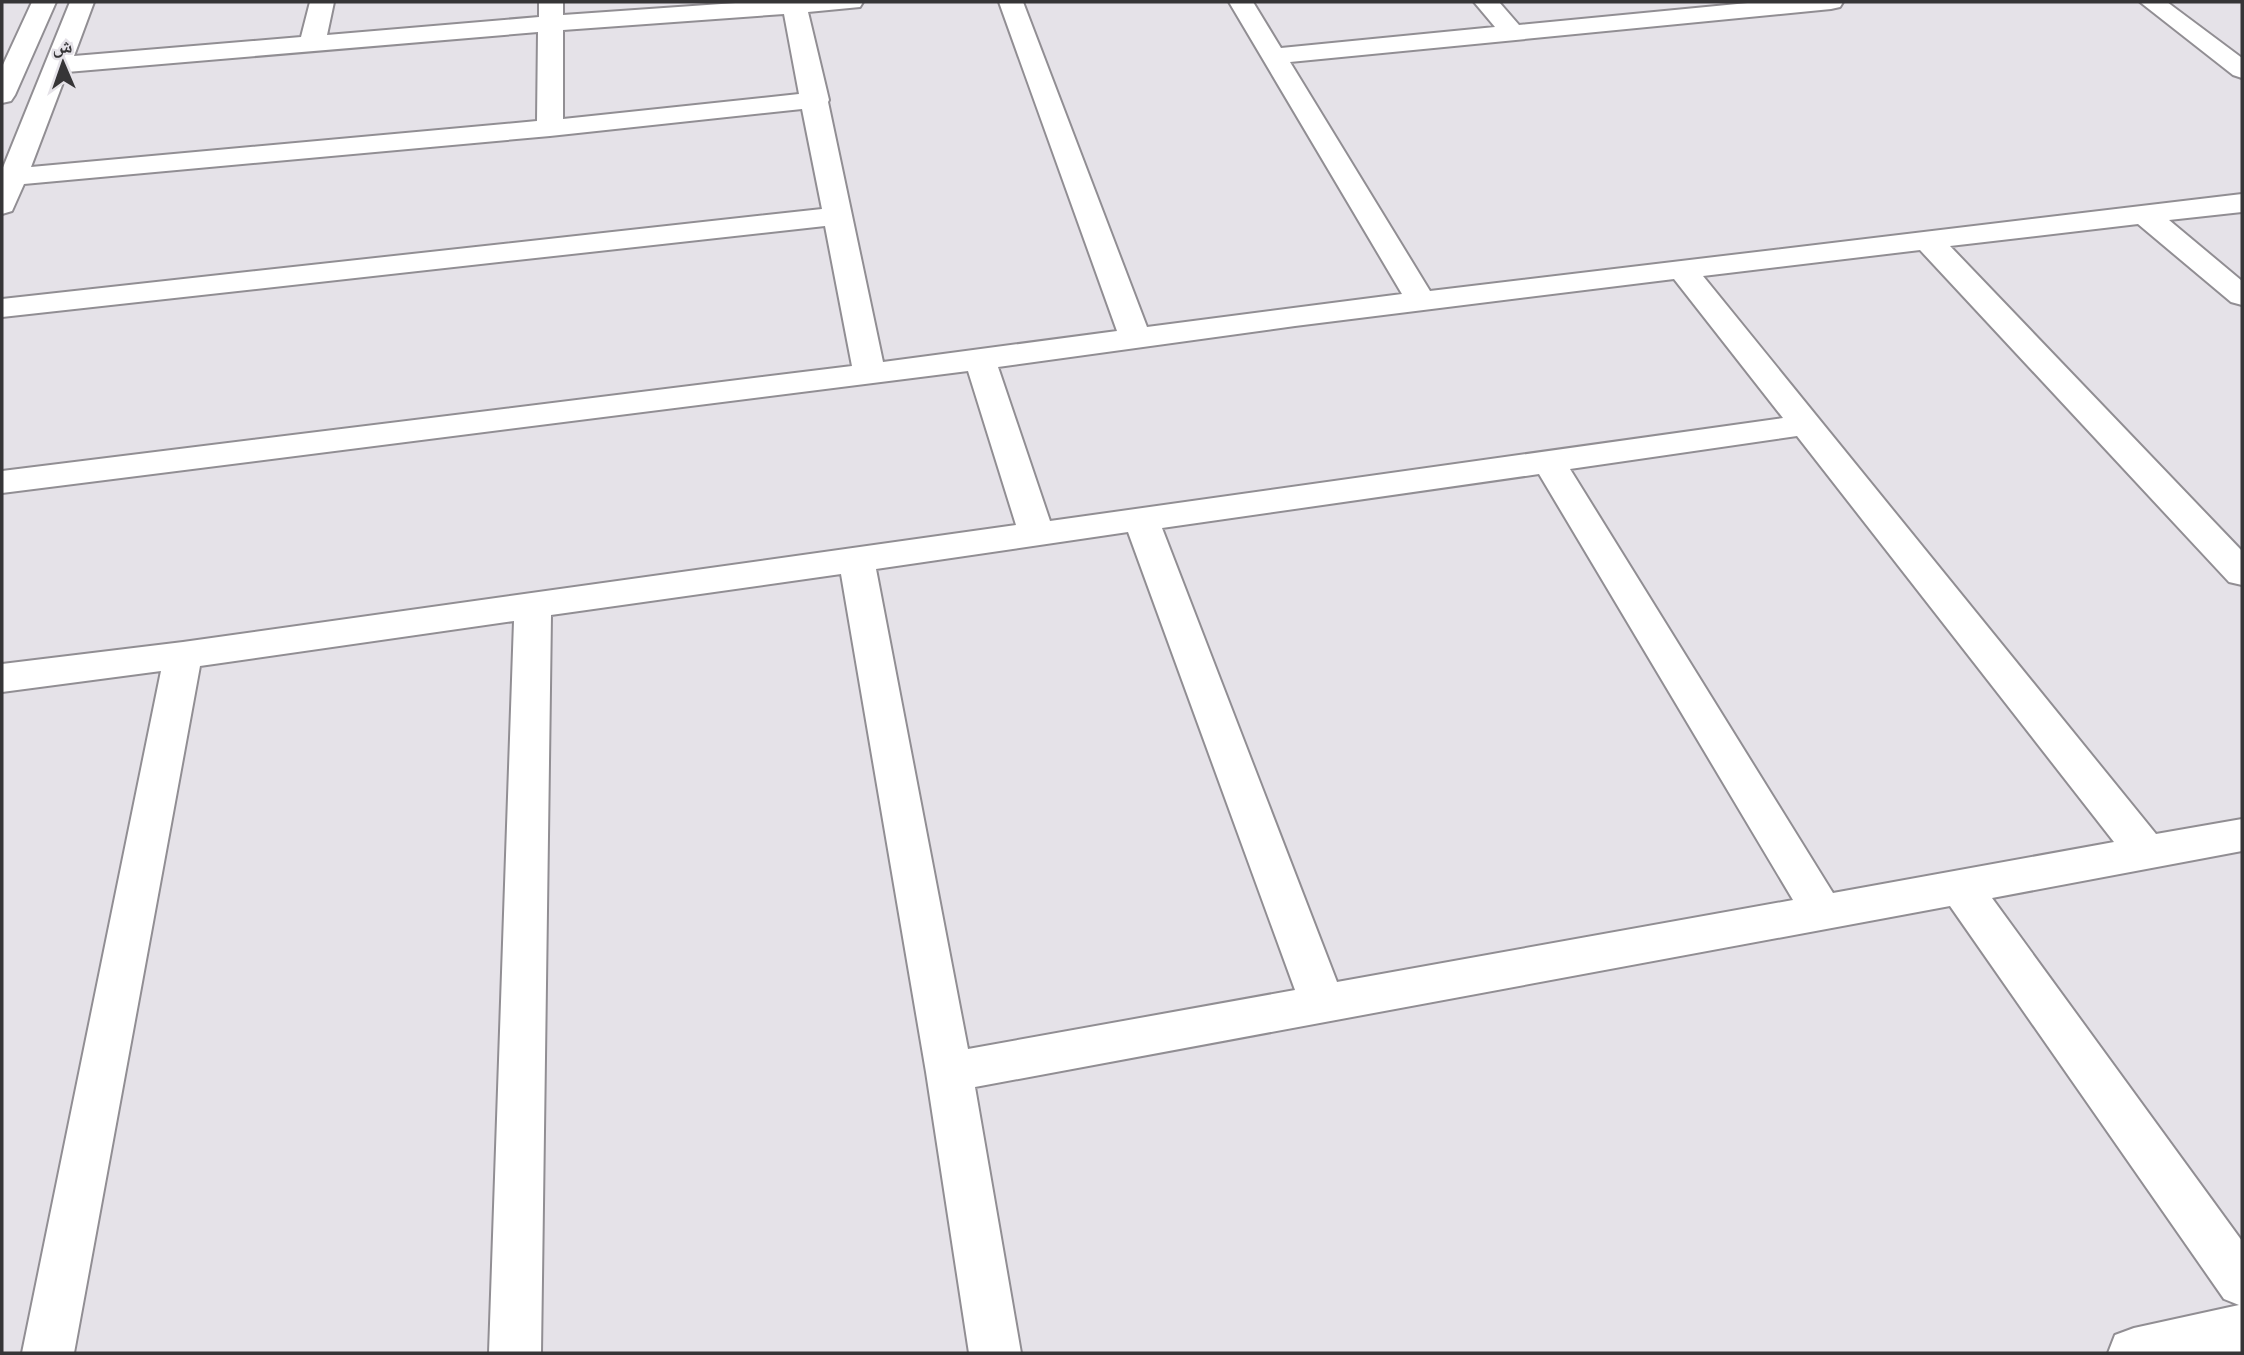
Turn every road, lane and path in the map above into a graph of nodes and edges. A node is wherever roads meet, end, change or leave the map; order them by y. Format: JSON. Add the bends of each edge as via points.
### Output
{"nodes":[{"id":1,"x":44,"y":2,"type":"edge"},
{"id":2,"x":82,"y":2,"type":"edge"},
{"id":3,"x":323,"y":2,"type":"edge"},
{"id":4,"x":851,"y":2,"type":"edge"},
{"id":5,"x":1012,"y":2,"type":"edge"},
{"id":6,"x":1241,"y":2,"type":"edge"},
{"id":7,"x":1486,"y":2,"type":"edge"},
{"id":8,"x":1831,"y":2,"type":"edge"},
{"id":9,"x":2152,"y":2,"type":"edge"},
{"id":10,"x":794,"y":4,"type":"edge"},
{"id":11,"x":1704,"y":8,"type":"edge"},
{"id":12,"x":552,"y":12,"type":"edge"},
{"id":13,"x":1514,"y":34,"type":"junction"},
{"id":14,"x":312,"y":43,"type":"junction"},
{"id":15,"x":1275,"y":57,"type":"junction"},
{"id":16,"x":56,"y":65,"type":"junction"},
{"id":17,"x":2242,"y":69,"type":"edge"},
{"id":18,"x":5,"y":81,"type":"edge"},
{"id":19,"x":816,"y":100,"type":"junction"},
{"id":20,"x":550,"y":128,"type":"junction"},
{"id":21,"x":14,"y":177,"type":"junction"},
{"id":22,"x":2242,"y":203,"type":"edge"},
{"id":23,"x":2,"y":205,"type":"edge"},
{"id":24,"x":2145,"y":215,"type":"junction"},
{"id":25,"x":838,"y":216,"type":"junction"},
{"id":26,"x":1926,"y":239,"type":"junction"},
{"id":27,"x":1681,"y":268,"type":"junction"},
{"id":28,"x":2242,"y":296,"type":"edge"},
{"id":29,"x":1421,"y":300,"type":"junction"},
{"id":30,"x":2,"y":307,"type":"edge"},
{"id":31,"x":1135,"y":338,"type":"junction"},
{"id":32,"x":980,"y":360,"type":"junction"},
{"id":33,"x":869,"y":373,"type":"junction"},
{"id":34,"x":1806,"y":425,"type":"junction"},
{"id":35,"x":1548,"y":461,"type":"junction"},
{"id":36,"x":2,"y":482,"type":"edge"},
{"id":37,"x":1141,"y":519,"type":"junction"},
{"id":38,"x":1037,"y":534,"type":"junction"},
{"id":39,"x":856,"y":559,"type":"junction"},
{"id":40,"x":2242,"y":573,"type":"edge"},
{"id":41,"x":533,"y":606,"type":"junction"},
{"id":42,"x":183,"y":655,"type":"junction"},
{"id":43,"x":2,"y":678,"type":"edge"},
{"id":44,"x":2242,"y":835,"type":"edge"},
{"id":45,"x":2147,"y":853,"type":"junction"},
{"id":46,"x":1959,"y":886,"type":"junction"},
{"id":47,"x":1823,"y":913,"type":"junction"},
{"id":48,"x":1323,"y":1004,"type":"junction"},
{"id":49,"x":949,"y":1072,"type":"junction"},
{"id":50,"x":2242,"y":1282,"type":"edge"},
{"id":51,"x":2242,"y":1329,"type":"edge"},
{"id":52,"x":48,"y":1353,"type":"edge"},
{"id":53,"x":515,"y":1353,"type":"edge"},
{"id":54,"x":995,"y":1353,"type":"edge"},
{"id":55,"x":2134,"y":1353,"type":"edge"}],
"edges":[{"from":1,"to":18,"type":"street"},
{"from":2,"to":16,"type":"street"},
{"from":3,"to":14,"type":"street"},
{"from":4,"to":10,"type":"street"},
{"from":5,"to":31,"type":"street"},
{"from":6,"to":15,"type":"street"},
{"from":7,"to":13,"type":"street"},
{"from":8,"to":11,"type":"street"},
{"from":9,"to":17,"type":"street"},
{"from":10,"to":12,"type":"street"},
{"from":10,"to":19,"type":"street"},
{"from":11,"to":13,"type":"street"},
{"from":12,"to":14,"type":"street"},
{"from":12,"to":20,"type":"street"},
{"from":13,"to":15,"type":"street"},
{"from":14,"to":16,"type":"street"},
{"from":15,"to":29,"type":"street"},
{"from":16,"to":21,"type":"street"},
{"from":19,"to":20,"type":"street"},
{"from":19,"to":25,"type":"street"},
{"from":20,"to":21,"type":"street"},
{"from":21,"to":23,"type":"street"},
{"from":22,"to":24,"type":"street"},
{"from":24,"to":26,"type":"street"},
{"from":24,"to":28,"type":"street"},
{"from":25,"to":30,"type":"street"},
{"from":25,"to":33,"type":"street"},
{"from":26,"to":27,"type":"street"},
{"from":26,"to":40,"type":"street"},
{"from":27,"to":29,"type":"street"},
{"from":27,"to":34,"type":"street"},
{"from":29,"to":31,"type":"street"},
{"from":31,"to":32,"type":"street"},
{"from":32,"to":33,"type":"street"},
{"from":32,"to":38,"type":"street"},
{"from":33,"to":36,"type":"street"},
{"from":34,"to":35,"type":"street"},
{"from":34,"to":45,"type":"street"},
{"from":35,"to":37,"type":"street"},
{"from":35,"to":47,"type":"street"},
{"from":37,"to":38,"type":"street"},
{"from":37,"to":48,"type":"street"},
{"from":38,"to":39,"type":"street"},
{"from":39,"to":41,"type":"street"},
{"from":39,"to":49,"type":"street"},
{"from":41,"to":42,"type":"street"},
{"from":41,"to":53,"type":"street"},
{"from":42,"to":43,"type":"street"},
{"from":42,"to":52,"type":"street"},
{"from":44,"to":45,"type":"street"},
{"from":45,"to":46,"type":"street"},
{"from":46,"to":47,"type":"street"},
{"from":46,"to":50,"type":"street"},
{"from":47,"to":48,"type":"street"},
{"from":48,"to":49,"type":"street"},
{"from":49,"to":54,"type":"street"},
{"from":51,"to":55,"type":"street"}]}
